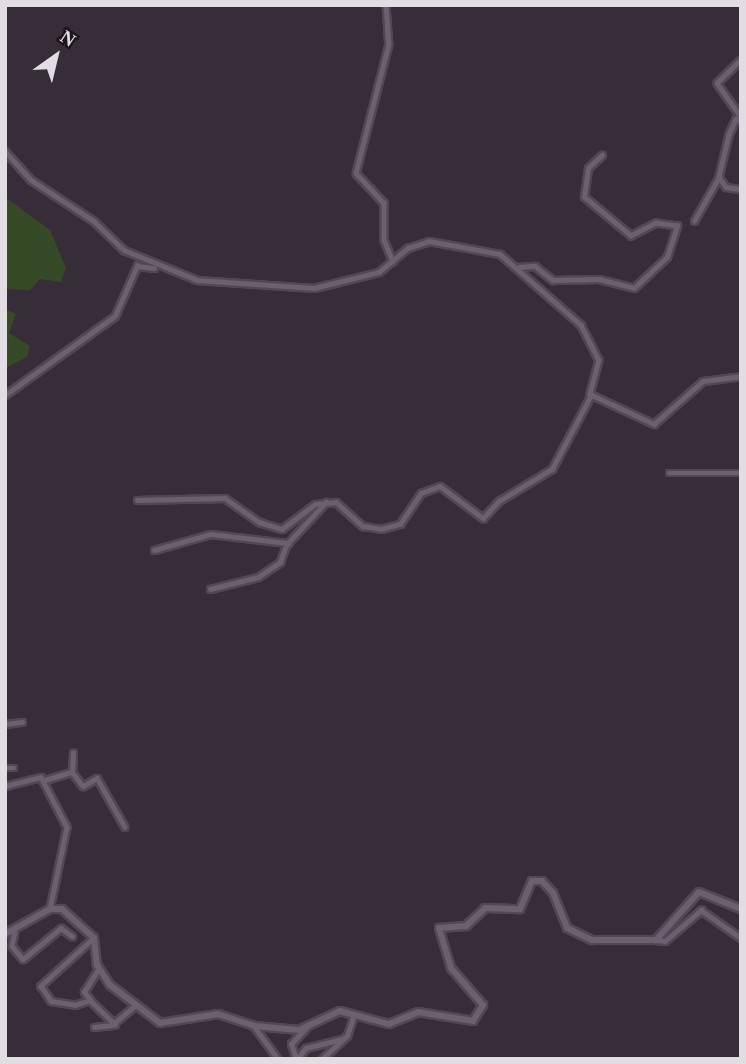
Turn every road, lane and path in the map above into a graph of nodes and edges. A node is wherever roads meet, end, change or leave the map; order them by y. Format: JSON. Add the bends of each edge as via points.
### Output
{"nodes":[{"id":1,"x":386,"y":5,"type":"edge"},
{"id":2,"x":741,"y":60,"type":"edge"},
{"id":3,"x":741,"y":119,"type":"edge"},
{"id":4,"x":5,"y":151,"type":"edge"},
{"id":5,"x":602,"y":155,"type":"dead end"},
{"id":6,"x":719,"y":177,"type":"junction"},
{"id":7,"x":741,"y":189,"type":"edge"},
{"id":8,"x":694,"y":221,"type":"dead end"},
{"id":9,"x":393,"y":261,"type":"junction"},
{"id":10,"x":157,"y":267,"type":"junction"},
{"id":11,"x":518,"y":267,"type":"junction"},
{"id":12,"x":741,"y":376,"type":"edge"},
{"id":13,"x":5,"y":395,"type":"edge"},
{"id":14,"x":591,"y":395,"type":"junction"},
{"id":15,"x":741,"y":473,"type":"edge"},
{"id":16,"x":669,"y":474,"type":"dead end"},
{"id":17,"x":137,"y":500,"type":"dead end"},
{"id":18,"x":327,"y":502,"type":"junction"},
{"id":19,"x":288,"y":543,"type":"junction"},
{"id":20,"x":154,"y":550,"type":"dead end"},
{"id":21,"x":210,"y":589,"type":"dead end"},
{"id":22,"x":22,"y":722,"type":"dead end"},
{"id":23,"x":5,"y":724,"type":"edge"},
{"id":24,"x":73,"y":754,"type":"dead end"},
{"id":25,"x":5,"y":768,"type":"edge"},
{"id":26,"x":14,"y":768,"type":"dead end"},
{"id":27,"x":72,"y":772,"type":"junction"},
{"id":28,"x":44,"y":780,"type":"junction"},
{"id":29,"x":5,"y":786,"type":"edge"},
{"id":30,"x":125,"y":827,"type":"dead end"},
{"id":31,"x":50,"y":909,"type":"junction"},
{"id":32,"x":741,"y":909,"type":"edge"},
{"id":33,"x":15,"y":931,"type":"junction"},
{"id":34,"x":5,"y":934,"type":"edge"},
{"id":35,"x":72,"y":936,"type":"dead end"},
{"id":36,"x":741,"y":937,"type":"edge"},
{"id":37,"x":94,"y":938,"type":"junction"},
{"id":38,"x":656,"y":940,"type":"junction"},
{"id":39,"x":99,"y":968,"type":"junction"},
{"id":40,"x":90,"y":1000,"type":"junction"},
{"id":41,"x":137,"y":1004,"type":"junction"},
{"id":42,"x":354,"y":1015,"type":"junction"},
{"id":43,"x":115,"y":1024,"type":"junction"},
{"id":44,"x":254,"y":1026,"type":"junction"},
{"id":45,"x":94,"y":1027,"type":"dead end"},
{"id":46,"x":306,"y":1028,"type":"junction"},
{"id":47,"x":343,"y":1039,"type":"junction"},
{"id":48,"x":278,"y":1059,"type":"edge"},
{"id":49,"x":296,"y":1059,"type":"edge"},
{"id":50,"x":322,"y":1059,"type":"edge"}],
"edges":[{"from":1,"to":9,"type":"street","via":[[389,44],[356,174],[384,203],[384,240]]},
{"from":2,"to":3,"type":"street","via":[[717,83]]},
{"from":3,"to":6,"type":"street","via":[[736,119],[729,135]]},
{"from":4,"to":10,"type":"street","via":[[44,190]]},
{"from":5,"to":11,"type":"street","via":[[588,168],[584,197],[631,236],[658,222],[679,227],[667,257],[634,288],[599,279],[554,280],[533,265]]},
{"from":6,"to":7,"type":"street","via":[[726,187]]},
{"from":6,"to":8,"type":"street"},
{"from":9,"to":10,"type":"street","via":[[376,273],[309,289],[206,281]]},
{"from":9,"to":11,"type":"street","via":[[418,243],[439,241],[495,252]]},
{"from":10,"to":13,"type":"street","via":[[137,266],[115,316]]},
{"from":11,"to":14,"type":"street","via":[[581,325],[598,357]]},
{"from":12,"to":14,"type":"street","via":[[703,381],[654,424],[617,401]]},
{"from":14,"to":18,"type":"street","via":[[552,470],[499,501],[485,518],[473,516],[440,486],[423,491],[402,522],[386,529],[368,528],[340,503]]},
{"from":15,"to":16,"type":"street"},
{"from":17,"to":18,"type":"street","via":[[225,498],[259,522],[282,529]]},
{"from":18,"to":19,"type":"street"},
{"from":19,"to":20,"type":"street","via":[[211,534]]},
{"from":19,"to":21,"type":"street","via":[[280,562],[258,577]]},
{"from":22,"to":23,"type":"street"},
{"from":24,"to":27,"type":"street"},
{"from":25,"to":26,"type":"street"},
{"from":27,"to":28,"type":"street"},
{"from":27,"to":30,"type":"street","via":[[83,786],[97,778]]},
{"from":28,"to":29,"type":"street","via":[[29,777]]},
{"from":28,"to":31,"type":"street","via":[[68,830]]},
{"from":31,"to":33,"type":"street"},
{"from":31,"to":37,"type":"street","via":[[75,915]]},
{"from":32,"to":38,"type":"street","via":[[699,891]]},
{"from":33,"to":34,"type":"street"},
{"from":33,"to":35,"type":"street","via":[[12,946],[23,959],[61,928]]},
{"from":36,"to":38,"type":"street","via":[[701,910],[688,915],[665,941]]},
{"from":37,"to":39,"type":"street"},
{"from":37,"to":40,"type":"street","via":[[41,986],[51,1001],[84,1005]]},
{"from":38,"to":42,"type":"street","via":[[592,940],[573,933],[563,924],[548,887],[531,882],[520,909],[485,908],[466,926],[439,928],[451,968],[482,1010],[477,1018],[454,1021],[418,1012],[388,1024]]},
{"from":39,"to":40,"type":"street","via":[[84,992]]},
{"from":39,"to":41,"type":"street"},
{"from":40,"to":43,"type":"street"},
{"from":41,"to":43,"type":"street"},
{"from":41,"to":44,"type":"street","via":[[164,1025],[218,1014]]},
{"from":42,"to":46,"type":"street","via":[[333,1012]]},
{"from":42,"to":47,"type":"street"},
{"from":43,"to":45,"type":"street"},
{"from":44,"to":46,"type":"street"},
{"from":44,"to":48,"type":"street"},
{"from":46,"to":49,"type":"street","via":[[291,1044]]},
{"from":47,"to":49,"type":"street","via":[[306,1048]]},
{"from":47,"to":50,"type":"street"}]}
